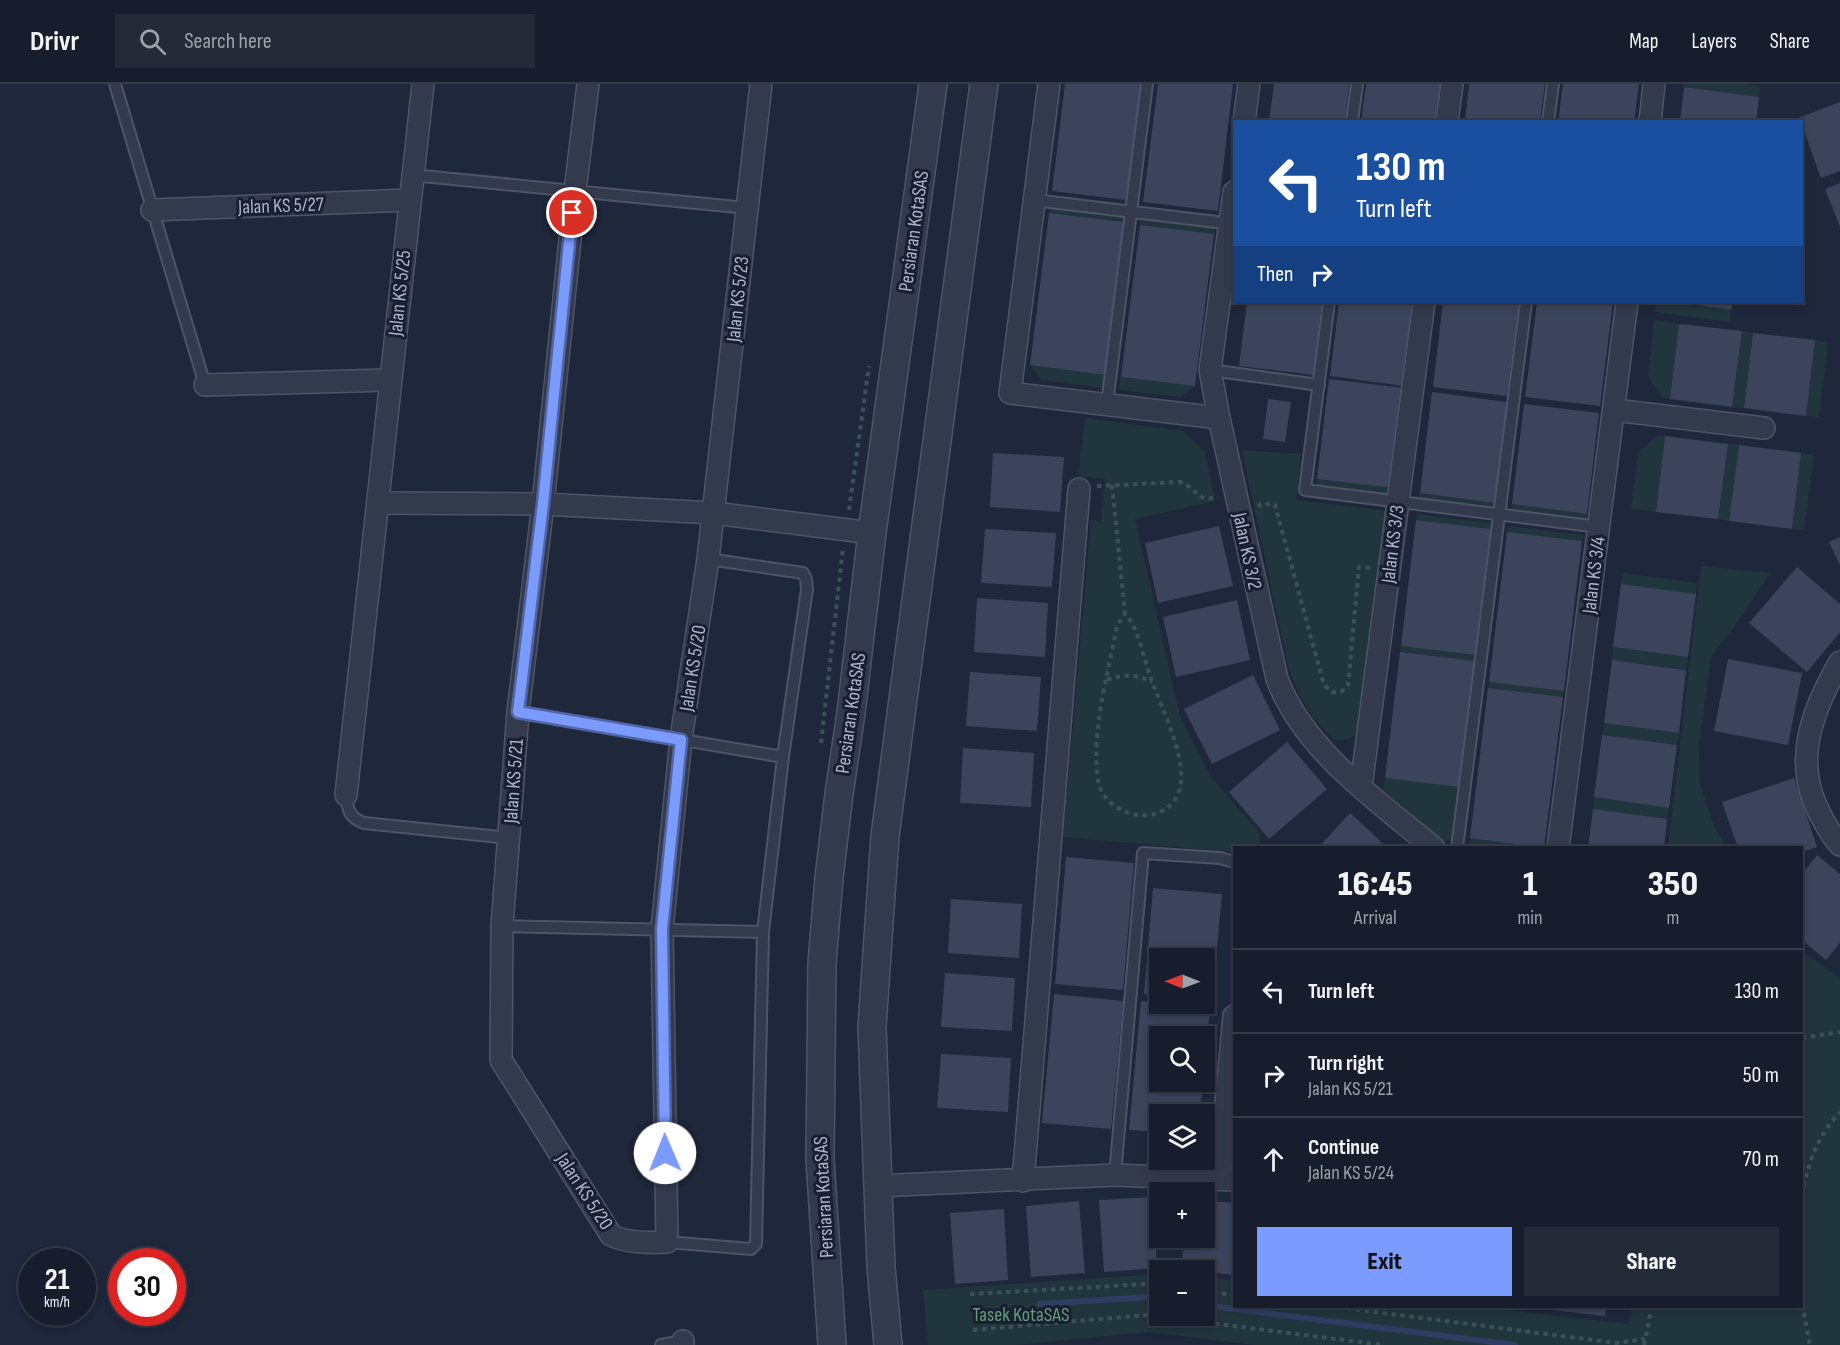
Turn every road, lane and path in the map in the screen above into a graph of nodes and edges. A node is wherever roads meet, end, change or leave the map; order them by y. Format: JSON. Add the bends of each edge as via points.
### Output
{"nodes":[{"id":1,"x":115,"y":84,"type":"edge"},
{"id":2,"x":423,"y":84,"type":"edge"},
{"id":3,"x":588,"y":84,"type":"edge"},
{"id":4,"x":761,"y":84,"type":"edge"},
{"id":5,"x":933,"y":84,"type":"edge"},
{"id":6,"x":984,"y":84,"type":"edge"},
{"id":7,"x":1049,"y":84,"type":"edge"},
{"id":8,"x":1147,"y":84,"type":"edge"},
{"id":9,"x":1249,"y":84,"type":"edge"},
{"id":10,"x":1357,"y":84,"type":"edge"},
{"id":11,"x":1452,"y":84,"type":"edge"},
{"id":12,"x":1553,"y":84,"type":"edge"},
{"id":13,"x":1654,"y":84,"type":"edge"},
{"id":14,"x":1244,"y":120,"type":"edge"},
{"id":15,"x":1352,"y":120,"type":"edge"},
{"id":16,"x":1447,"y":120,"type":"edge"},
{"id":17,"x":1548,"y":120,"type":"edge"},
{"id":18,"x":1650,"y":120,"type":"edge"},
{"id":19,"x":412,"y":175,"type":"junction"},
{"id":20,"x":574,"y":191,"type":"junction"},
{"id":21,"x":410,"y":200,"type":"junction"},
{"id":22,"x":1034,"y":200,"type":"junction"},
{"id":23,"x":747,"y":208,"type":"junction"},
{"id":24,"x":1233,"y":208,"type":"edge"},
{"id":25,"x":152,"y":210,"type":"junction"},
{"id":26,"x":1131,"y":212,"type":"junction"},
{"id":27,"x":1232,"y":224,"type":"edge"},
{"id":28,"x":1329,"y":303,"type":"edge"},
{"id":29,"x":1424,"y":303,"type":"edge"},
{"id":30,"x":1526,"y":303,"type":"edge"},
{"id":31,"x":1628,"y":303,"type":"edge"},
{"id":32,"x":1210,"y":370,"type":"junction"},
{"id":33,"x":389,"y":380,"type":"junction"},
{"id":34,"x":205,"y":385,"type":"joint"},
{"id":35,"x":1319,"y":385,"type":"junction"},
{"id":36,"x":1107,"y":404,"type":"junction"},
{"id":37,"x":1614,"y":410,"type":"junction"},
{"id":38,"x":1219,"y":418,"type":"junction"},
{"id":39,"x":1764,"y":428,"type":"dead end"},
{"id":40,"x":1112,"y":485,"type":"junction"},
{"id":41,"x":1079,"y":489,"type":"joint"},
{"id":42,"x":1235,"y":493,"type":"junction"},
{"id":43,"x":1398,"y":502,"type":"junction"},
{"id":44,"x":379,"y":503,"type":"junction"},
{"id":45,"x":543,"y":504,"type":"junction"},
{"id":46,"x":714,"y":513,"type":"junction"},
{"id":47,"x":1499,"y":514,"type":"junction"},
{"id":48,"x":1599,"y":527,"type":"junction"},
{"id":49,"x":872,"y":533,"type":"junction"},
{"id":50,"x":708,"y":559,"type":"junction"},
{"id":51,"x":1389,"y":569,"type":"junction"},
{"id":52,"x":1125,"y":613,"type":"junction"},
{"id":53,"x":1837,"y":674,"type":"edge"},
{"id":54,"x":1107,"y":680,"type":"junction"},
{"id":55,"x":1152,"y":682,"type":"junction"},
{"id":56,"x":518,"y":712,"type":"junction"},
{"id":57,"x":681,"y":740,"type":"junction"},
{"id":58,"x":783,"y":757,"type":"junction"},
{"id":59,"x":1361,"y":787,"type":"junction"},
{"id":60,"x":346,"y":795,"type":"joint"},
{"id":61,"x":509,"y":838,"type":"junction"},
{"id":62,"x":1840,"y":844,"type":"edge"},
{"id":63,"x":1432,"y":846,"type":"edge"},
{"id":64,"x":1457,"y":846,"type":"edge"},
{"id":65,"x":1558,"y":846,"type":"edge"},
{"id":66,"x":1233,"y":862,"type":"edge"},
{"id":67,"x":502,"y":926,"type":"junction"},
{"id":68,"x":662,"y":929,"type":"junction"},
{"id":69,"x":763,"y":932,"type":"junction"},
{"id":70,"x":1840,"y":1032,"type":"edge"},
{"id":71,"x":1803,"y":1038,"type":"edge"},
{"id":72,"x":1233,"y":1039,"type":"edge"},
{"id":73,"x":501,"y":1060,"type":"joint"},
{"id":74,"x":1840,"y":1112,"type":"edge"},
{"id":75,"x":1115,"y":1175,"type":"junction"},
{"id":76,"x":1227,"y":1179,"type":"edge"},
{"id":77,"x":1023,"y":1181,"type":"junction"},
{"id":78,"x":878,"y":1186,"type":"junction"},
{"id":79,"x":1803,"y":1190,"type":"edge"},
{"id":80,"x":667,"y":1242,"type":"junction"},
{"id":81,"x":1149,"y":1284,"type":"edge"},
{"id":82,"x":1215,"y":1292,"type":"edge"},
{"id":83,"x":970,"y":1294,"type":"dead end"},
{"id":84,"x":1233,"y":1295,"type":"edge"},
{"id":85,"x":1345,"y":1308,"type":"edge"},
{"id":86,"x":1652,"y":1308,"type":"edge"},
{"id":87,"x":1803,"y":1308,"type":"edge"},
{"id":88,"x":973,"y":1330,"type":"dead end"},
{"id":89,"x":1645,"y":1339,"type":"junction"},
{"id":90,"x":683,"y":1343,"type":"edge"},
{"id":91,"x":661,"y":1345,"type":"edge"},
{"id":92,"x":832,"y":1345,"type":"edge"},
{"id":93,"x":888,"y":1345,"type":"edge"},
{"id":94,"x":1383,"y":1345,"type":"edge"},
{"id":95,"x":1644,"y":1345,"type":"edge"},
{"id":96,"x":1810,"y":1345,"type":"edge"}],
"edges":[{"from":1,"to":25,"type":"lane"},
{"from":2,"to":19,"type":"street","name":"Jalan KS 5/25"},
{"from":3,"to":20,"type":"street","name":"Jalan KS 5/21"},
{"from":4,"to":23,"type":"street","name":"Jalan KS 5/23"},
{"from":5,"to":49,"type":"street","name":"Persiaran KotaSAS"},
{"from":6,"to":78,"type":"street","via":[[885,836],[872,1027]]},
{"from":7,"to":22,"type":"street"},
{"from":8,"to":26,"type":"lane"},
{"from":9,"to":14,"type":"street"},
{"from":10,"to":15,"type":"lane"},
{"from":11,"to":16,"type":"street"},
{"from":12,"to":17,"type":"lane"},
{"from":13,"to":18,"type":"street"},
{"from":19,"to":20,"type":"lane"},
{"from":19,"to":21,"type":"street","name":"Jalan KS 5/25"},
{"from":20,"to":23,"type":"lane"},
{"from":20,"to":45,"type":"street","name":"Jalan KS 5/21"},
{"from":21,"to":25,"type":"street","name":"Jalan KS 5/27"},
{"from":21,"to":33,"type":"street","name":"Jalan KS 5/25"},
{"from":22,"to":26,"type":"lane"},
{"from":22,"to":36,"type":"street","via":[[1010,393]]},
{"from":23,"to":46,"type":"street","name":"Jalan KS 5/23"},
{"from":24,"to":27,"type":"street","name":"Jalan KS 3/2"},
{"from":25,"to":34,"type":"lane"},
{"from":26,"to":27,"type":"lane"},
{"from":26,"to":36,"type":"lane"},
{"from":27,"to":32,"type":"street","name":"Jalan KS 3/2"},
{"from":28,"to":35,"type":"lane"},
{"from":29,"to":43,"type":"street","name":"Jalan KS 3/3"},
{"from":30,"to":47,"type":"lane"},
{"from":31,"to":37,"type":"street","name":"Jalan KS 3/4"},
{"from":32,"to":35,"type":"lane"},
{"from":32,"to":38,"type":"street","name":"Jalan KS 3/2"},
{"from":33,"to":34,"type":"street"},
{"from":33,"to":44,"type":"street","name":"Jalan KS 5/25"},
{"from":35,"to":43,"type":"lane","via":[[1305,490]]},
{"from":36,"to":38,"type":"street"},
{"from":37,"to":39,"type":"street"},
{"from":37,"to":48,"type":"street","name":"Jalan KS 3/4"},
{"from":38,"to":42,"type":"street","name":"Jalan KS 3/2"},
{"from":40,"to":41,"type":"path"},
{"from":40,"to":42,"type":"path","via":[[1180,482],[1188,484],[1203,499]]},
{"from":40,"to":52,"type":"path"},
{"from":41,"to":77,"type":"street"},
{"from":42,"to":51,"type":"path","via":[[1256,487],[1260,506],[1275,505],[1328,691],[1341,692],[1348,685],[1359,567]]},
{"from":42,"to":59,"type":"street","name":"Jalan KS 3/2","via":[[1283,696],[1304,729]]},
{"from":43,"to":47,"type":"lane"},
{"from":43,"to":51,"type":"street","name":"Jalan KS 3/3"},
{"from":44,"to":45,"type":"street"},
{"from":44,"to":60,"type":"street","name":"Jalan KS 5/25"},
{"from":45,"to":46,"type":"street"},
{"from":45,"to":56,"type":"street","name":"Jalan KS 5/21"},
{"from":46,"to":49,"type":"street"},
{"from":46,"to":50,"type":"street","name":"Jalan KS 5/20"},
{"from":47,"to":48,"type":"lane"},
{"from":47,"to":64,"type":"lane"},
{"from":48,"to":65,"type":"street","name":"Jalan KS 3/4"},
{"from":49,"to":92,"type":"street","name":"Persiaran KotaSAS","via":[[831,857],[822,963],[820,1160]]},
{"from":50,"to":57,"type":"street","name":"Jalan KS 5/20"},
{"from":50,"to":58,"type":"lane","via":[[803,573],[806,579]]},
{"from":51,"to":59,"type":"street","name":"Jalan KS 3/3"},
{"from":52,"to":54,"type":"path","via":[[1117,626]]},
{"from":52,"to":55,"type":"path","via":[[1132,622]]},
{"from":53,"to":62,"type":"street","via":[[1818,706],[1807,741],[1806,772],[1812,800]]},
{"from":54,"to":55,"type":"path","via":[[1138,676]]},
{"from":54,"to":55,"type":"path","via":[[1099,719],[1098,780],[1105,798],[1126,812],[1139,815],[1164,808],[1175,799],[1179,789],[1175,738]]},
{"from":56,"to":57,"type":"lane"},
{"from":56,"to":61,"type":"street","name":"Jalan KS 5/21"},
{"from":57,"to":58,"type":"lane"},
{"from":57,"to":68,"type":"street","name":"Jalan KS 5/20"},
{"from":58,"to":69,"type":"lane"},
{"from":59,"to":63,"type":"street","name":"Jalan KS 3/2"},
{"from":60,"to":61,"type":"lane","via":[[353,819],[364,823]]},
{"from":61,"to":67,"type":"street","name":"Jalan KS 5/21"},
{"from":66,"to":75,"type":"lane","via":[[1143,853]]},
{"from":67,"to":68,"type":"lane"},
{"from":67,"to":73,"type":"street","name":"Jalan KS 5/21"},
{"from":68,"to":69,"type":"lane"},
{"from":68,"to":80,"type":"street","name":"Jalan KS 5/20"},
{"from":69,"to":80,"type":"lane","via":[[756,1244],[751,1249]]},
{"from":70,"to":71,"type":"path"},
{"from":72,"to":76,"type":"street"},
{"from":73,"to":80,"type":"street","name":"Jalan KS 5/20","via":[[611,1235]]},
{"from":74,"to":79,"type":"path","via":[[1814,1148]]},
{"from":75,"to":76,"type":"street"},
{"from":75,"to":77,"type":"street"},
{"from":77,"to":78,"type":"street"},
{"from":78,"to":93,"type":"street"},
{"from":81,"to":83,"type":"path"},
{"from":82,"to":84,"type":"path"},
{"from":85,"to":89,"type":"path","via":[[1616,1342]]},
{"from":86,"to":89,"type":"path"},
{"from":87,"to":96,"type":"path"},
{"from":88,"to":94,"type":"path","via":[[1147,1315]]},
{"from":89,"to":95,"type":"path"},
{"from":90,"to":91,"type":"lane"}]}
